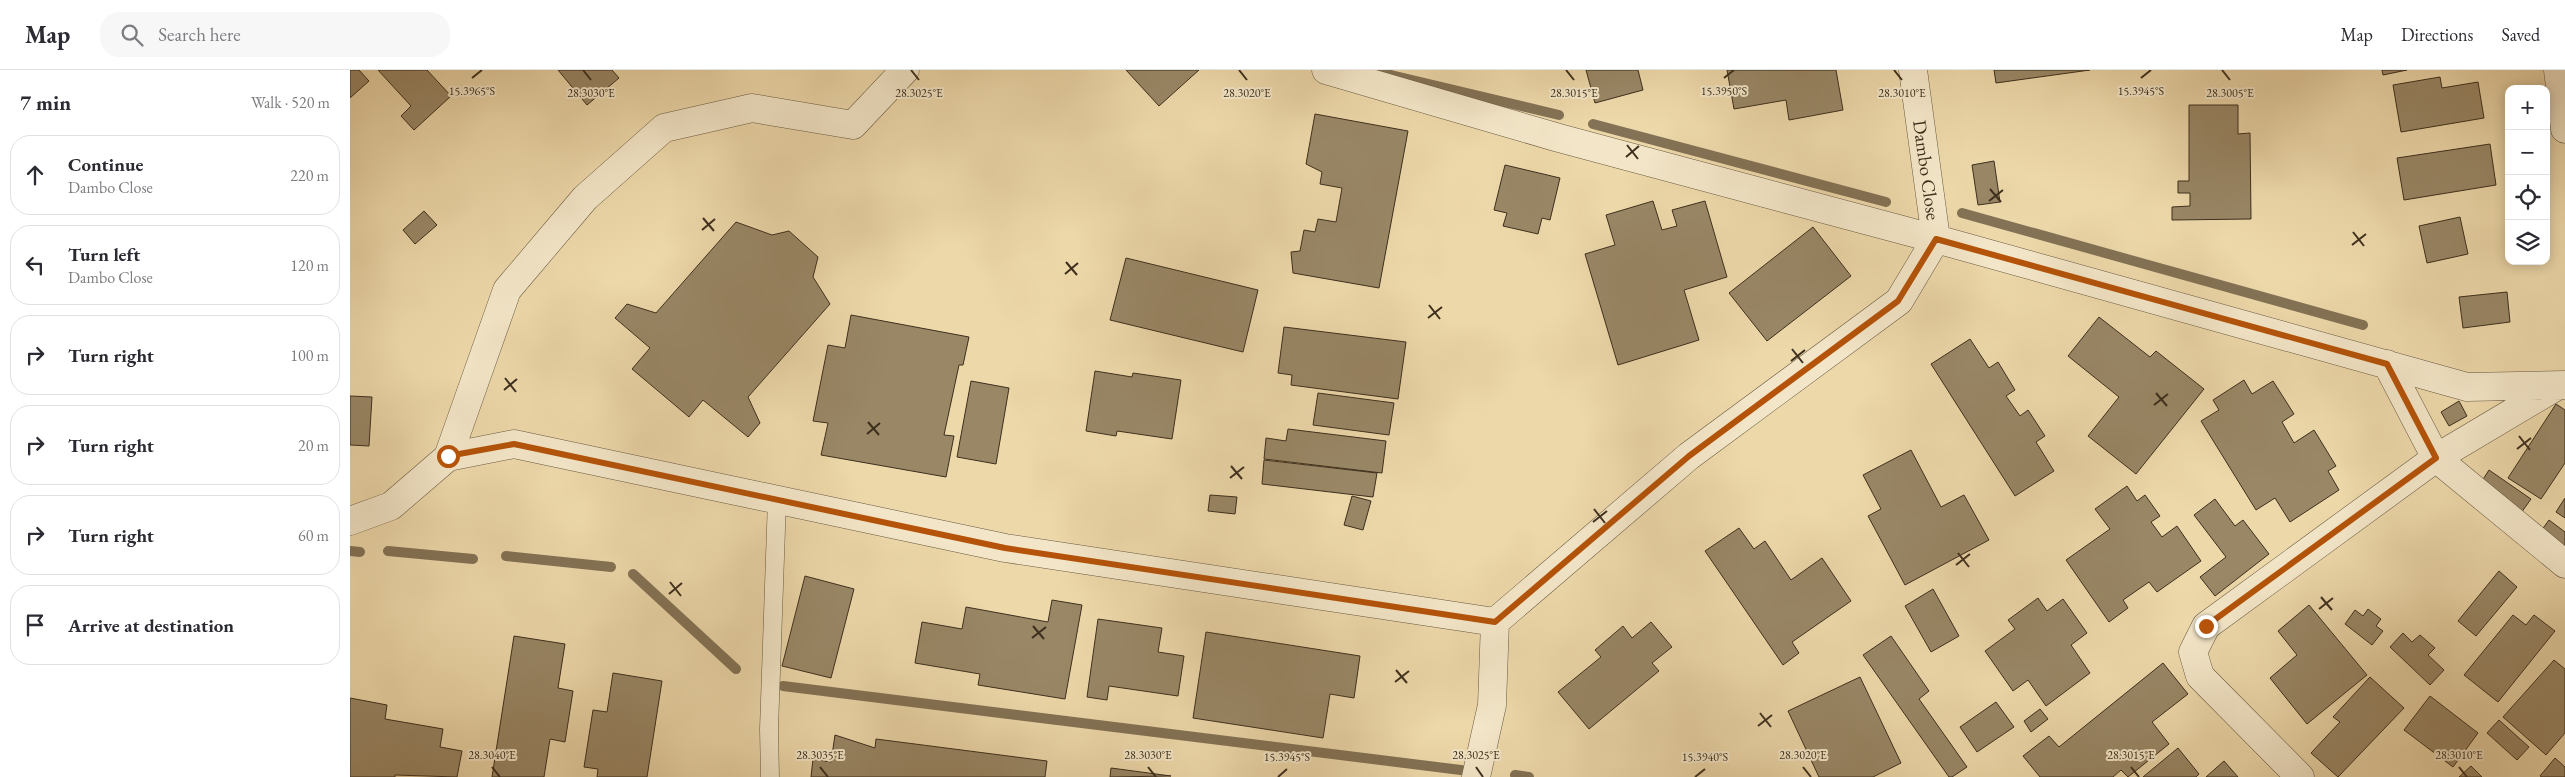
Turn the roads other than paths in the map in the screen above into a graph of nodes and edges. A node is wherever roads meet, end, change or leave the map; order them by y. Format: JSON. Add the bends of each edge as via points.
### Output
{"nodes":[{"id":1,"x":905,"y":70,"type":"edge"},
{"id":2,"x":1326,"y":70,"type":"edge"},
{"id":3,"x":1914,"y":70,"type":"edge"},
{"id":4,"x":2558,"y":70,"type":"edge"},
{"id":5,"x":2565,"y":129,"type":"edge"},
{"id":6,"x":1936,"y":239,"type":"junction"},
{"id":7,"x":2387,"y":364,"type":"junction"},
{"id":8,"x":2564,"y":378,"type":"edge"},
{"id":9,"x":448,"y":456,"type":"junction"},
{"id":10,"x":2436,"y":458,"type":"junction"},
{"id":11,"x":777,"y":500,"type":"junction"},
{"id":12,"x":350,"y":521,"type":"edge"},
{"id":13,"x":2565,"y":564,"type":"edge"},
{"id":14,"x":1495,"y":622,"type":"junction"},
{"id":15,"x":770,"y":777,"type":"edge"},
{"id":16,"x":1476,"y":777,"type":"edge"},
{"id":17,"x":2300,"y":777,"type":"edge"}],
"edges":[{"from":1,"to":9,"type":"street","via":[[853,125],[752,108],[664,128],[584,198],[507,290]]},
{"from":2,"to":6,"type":"street","via":[[1559,138]]},
{"from":3,"to":6,"type":"street","name":"Dambo Close"},
{"from":4,"to":5,"type":"street"},
{"from":6,"to":7,"type":"street"},
{"from":6,"to":14,"type":"street","name":"Dambo Close","via":[[1898,301],[1689,456]]},
{"from":7,"to":8,"type":"street","via":[[2467,388]]},
{"from":7,"to":10,"type":"street"},
{"from":8,"to":10,"type":"street"},
{"from":9,"to":11,"type":"street","via":[[514,444]]},
{"from":9,"to":12,"type":"street","via":[[391,506]]},
{"from":10,"to":13,"type":"street"},
{"from":10,"to":17,"type":"street","via":[[2206,626],[2193,652],[2200,676]]},
{"from":11,"to":14,"type":"street","via":[[1005,548]]},
{"from":11,"to":15,"type":"lane"},
{"from":14,"to":16,"type":"street","via":[[1492,705]]}]}
